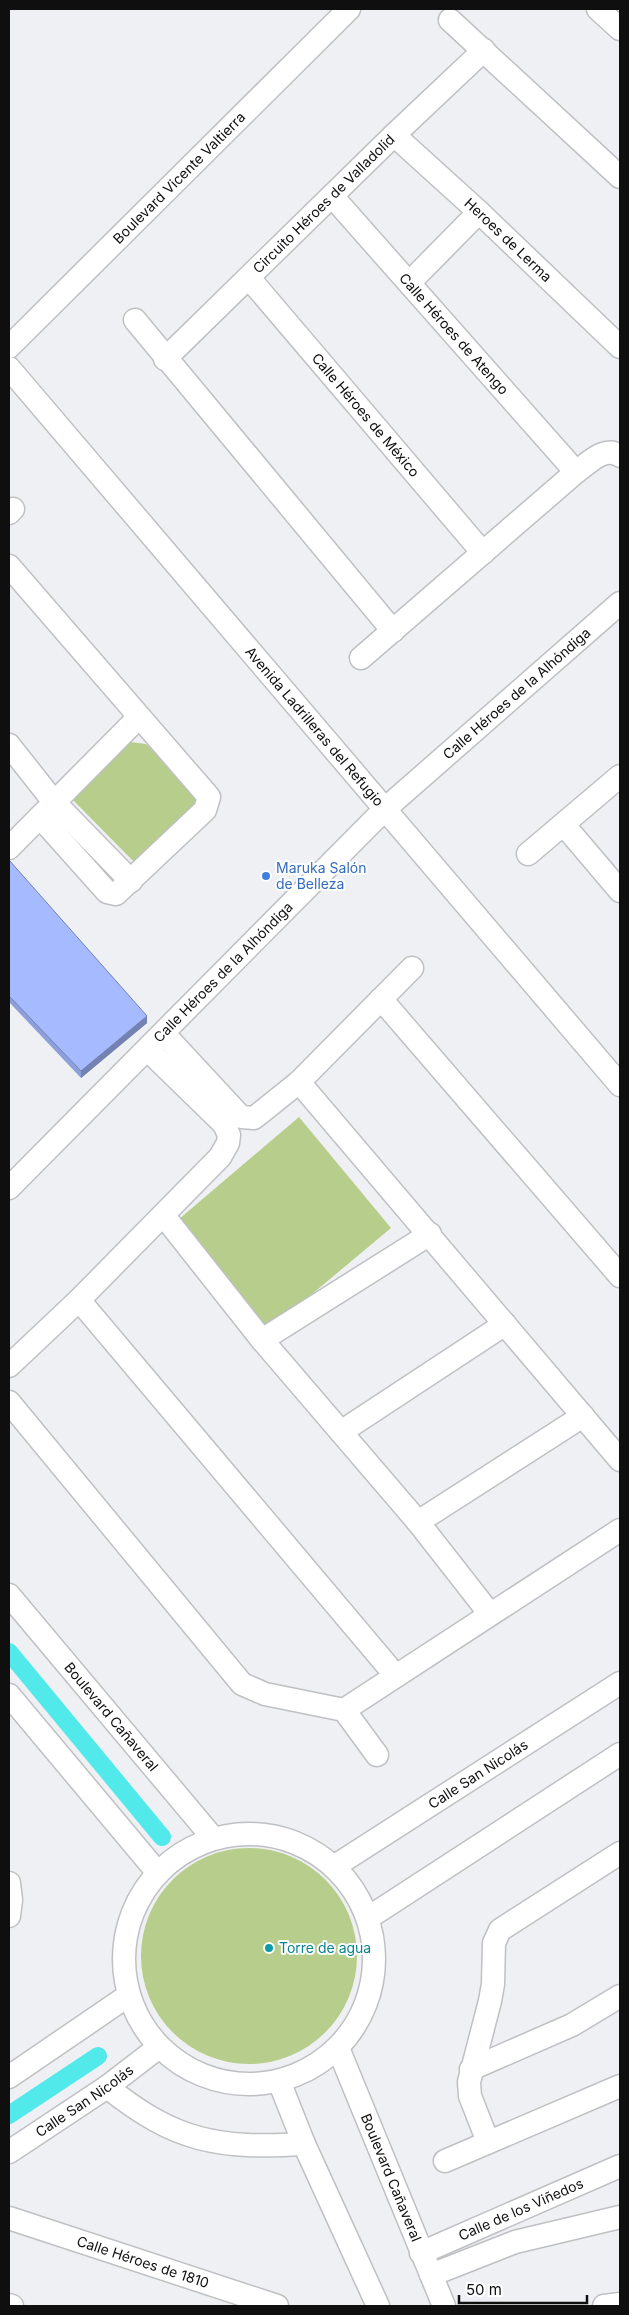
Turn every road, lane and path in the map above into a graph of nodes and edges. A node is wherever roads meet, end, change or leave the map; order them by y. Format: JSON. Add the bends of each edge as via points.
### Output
{"nodes":[{"id":1,"x":349,"y":9,"type":"edge"},
{"id":2,"x":598,"y":9,"type":"edge"},
{"id":3,"x":450,"y":20,"type":"dead end"},
{"id":4,"x":620,"y":28,"type":"edge"},
{"id":5,"x":484,"y":50,"type":"junction"},
{"id":6,"x":394,"y":135,"type":"junction"},
{"id":7,"x":620,"y":177,"type":"edge"},
{"id":8,"x":332,"y":196,"type":"junction"},
{"id":9,"x":479,"y":212,"type":"junction"},
{"id":10,"x":249,"y":278,"type":"junction"},
{"id":11,"x":410,"y":282,"type":"junction"},
{"id":12,"x":135,"y":320,"type":"dead end"},
{"id":13,"x":9,"y":347,"type":"edge"},
{"id":14,"x":620,"y":347,"type":"edge"},
{"id":15,"x":165,"y":359,"type":"junction"},
{"id":16,"x":9,"y":368,"type":"edge"},
{"id":17,"x":620,"y":455,"type":"edge"},
{"id":18,"x":576,"y":472,"type":"junction"},
{"id":19,"x":483,"y":553,"type":"junction"},
{"id":20,"x":9,"y":566,"type":"edge"},
{"id":21,"x":620,"y":602,"type":"edge"},
{"id":22,"x":393,"y":631,"type":"junction"},
{"id":23,"x":361,"y":658,"type":"dead end"},
{"id":24,"x":139,"y":716,"type":"junction"},
{"id":25,"x":9,"y":746,"type":"edge"},
{"id":26,"x":620,"y":776,"type":"edge"},
{"id":27,"x":47,"y":809,"type":"junction"},
{"id":28,"x":385,"y":809,"type":"junction"},
{"id":29,"x":564,"y":825,"type":"junction"},
{"id":30,"x":9,"y":848,"type":"edge"},
{"id":31,"x":528,"y":854,"type":"dead end"},
{"id":32,"x":620,"y":891,"type":"edge"},
{"id":33,"x":412,"y":968,"type":"dead end"},
{"id":34,"x":381,"y":999,"type":"junction"},
{"id":35,"x":164,"y":1034,"type":"junction"},
{"id":36,"x":148,"y":1050,"type":"junction"},
{"id":37,"x":299,"y":1082,"type":"junction"},
{"id":38,"x":620,"y":1085,"type":"edge"},
{"id":39,"x":9,"y":1188,"type":"edge"},
{"id":40,"x":164,"y":1216,"type":"junction"},
{"id":41,"x":430,"y":1234,"type":"junction"},
{"id":42,"x":620,"y":1276,"type":"edge"},
{"id":43,"x":78,"y":1300,"type":"junction"},
{"id":44,"x":505,"y":1324,"type":"junction"},
{"id":45,"x":262,"y":1340,"type":"junction"},
{"id":46,"x":9,"y":1366,"type":"edge"},
{"id":47,"x":9,"y":1402,"type":"edge"},
{"id":48,"x":582,"y":1416,"type":"junction"},
{"id":49,"x":341,"y":1432,"type":"junction"},
{"id":50,"x":620,"y":1460,"type":"edge"},
{"id":51,"x":418,"y":1522,"type":"junction"},
{"id":52,"x":620,"y":1530,"type":"edge"},
{"id":53,"x":9,"y":1595,"type":"edge"},
{"id":54,"x":490,"y":1614,"type":"junction"},
{"id":55,"x":396,"y":1676,"type":"junction"},
{"id":56,"x":620,"y":1682,"type":"edge"},
{"id":57,"x":9,"y":1695,"type":"edge"},
{"id":58,"x":344,"y":1710,"type":"junction"},
{"id":59,"x":620,"y":1754,"type":"edge"},
{"id":60,"x":377,"y":1755,"type":"dead end"},
{"id":61,"x":213,"y":1838,"type":"junction"},
{"id":62,"x":620,"y":1853,"type":"edge"},
{"id":63,"x":335,"y":1866,"type":"junction"},
{"id":64,"x":158,"y":1873,"type":"junction"},
{"id":65,"x":9,"y":1883,"type":"edge"},
{"id":66,"x":9,"y":1916,"type":"edge"},
{"id":67,"x":368,"y":1918,"type":"junction"},
{"id":68,"x":129,"y":1995,"type":"junction"},
{"id":69,"x":620,"y":1996,"type":"edge"},
{"id":70,"x":159,"y":2047,"type":"junction"},
{"id":71,"x":338,"y":2048,"type":"junction"},
{"id":72,"x":471,"y":2069,"type":"junction"},
{"id":73,"x":9,"y":2077,"type":"edge"},
{"id":74,"x":279,"y":2081,"type":"junction"},
{"id":75,"x":620,"y":2086,"type":"edge"},
{"id":76,"x":107,"y":2087,"type":"junction"},
{"id":77,"x":488,"y":2142,"type":"junction"},
{"id":78,"x":304,"y":2144,"type":"junction"},
{"id":79,"x":9,"y":2152,"type":"edge"},
{"id":80,"x":446,"y":2161,"type":"dead end"},
{"id":81,"x":620,"y":2166,"type":"edge"},
{"id":82,"x":620,"y":2217,"type":"edge"},
{"id":83,"x":9,"y":2218,"type":"edge"},
{"id":84,"x":421,"y":2252,"type":"junction"},
{"id":85,"x":431,"y":2276,"type":"junction"},
{"id":86,"x":620,"y":2304,"type":"edge"},
{"id":87,"x":9,"y":2305,"type":"edge"},
{"id":88,"x":12,"y":2306,"type":"edge"},
{"id":89,"x":277,"y":2306,"type":"edge"},
{"id":90,"x":378,"y":2306,"type":"edge"},
{"id":91,"x":444,"y":2306,"type":"edge"},
{"id":92,"x":604,"y":2306,"type":"edge"}],
"edges":[{"from":1,"to":13,"type":"street","name":"Boulevard Vicente Valtierra"},
{"from":2,"to":4,"type":"street"},
{"from":3,"to":5,"type":"street"},
{"from":5,"to":6,"type":"street","name":"Circuito Héroes de Valladolid"},
{"from":5,"to":7,"type":"street"},
{"from":6,"to":8,"type":"street","name":"Circuito Héroes de Valladolid"},
{"from":6,"to":9,"type":"street","name":"Heroes de Lerma"},
{"from":8,"to":10,"type":"street","name":"Circuito Héroes de Valladolid"},
{"from":8,"to":11,"type":"street","name":"Calle Héroes de Atengo"},
{"from":9,"to":11,"type":"street"},
{"from":9,"to":14,"type":"street","name":"Heroes de Lerma"},
{"from":10,"to":15,"type":"street","name":"Circuito Héroes de Valladolid"},
{"from":10,"to":19,"type":"street","name":"Calle Héroes de México"},
{"from":11,"to":18,"type":"street","name":"Calle Héroes de Atengo"},
{"from":12,"to":15,"type":"street"},
{"from":15,"to":22,"type":"street"},
{"from":16,"to":28,"type":"street","name":"Avenida Ladrilleras del Refugio"},
{"from":17,"to":18,"type":"street","via":[[606,451]]},
{"from":18,"to":19,"type":"street"},
{"from":19,"to":22,"type":"street"},
{"from":20,"to":24,"type":"street"},
{"from":21,"to":28,"type":"street","name":"Calle Héroes de la Alhóndiga"},
{"from":22,"to":23,"type":"street"},
{"from":24,"to":27,"type":"street"},
{"from":24,"to":27,"type":"street","via":[[203,788],[209,801],[205,810],[116,894],[110,894]]},
{"from":25,"to":27,"type":"street"},
{"from":26,"to":29,"type":"street"},
{"from":27,"to":30,"type":"street"},
{"from":28,"to":35,"type":"street","name":"Calle Héroes de la Alhóndiga"},
{"from":28,"to":38,"type":"street","name":"Avenida Ladrilleras del Refugio"},
{"from":29,"to":31,"type":"street"},
{"from":29,"to":32,"type":"street"},
{"from":33,"to":34,"type":"street"},
{"from":34,"to":37,"type":"street"},
{"from":34,"to":42,"type":"street"},
{"from":35,"to":36,"type":"street","name":"Calle Héroes de la Alhóndiga"},
{"from":35,"to":37,"type":"street","via":[[245,1119],[254,1118]]},
{"from":36,"to":39,"type":"street","name":"Calle Héroes de la Alhóndiga"},
{"from":36,"to":40,"type":"street","via":[[224,1124],[229,1135],[225,1151]]},
{"from":37,"to":41,"type":"street"},
{"from":40,"to":43,"type":"street"},
{"from":40,"to":45,"type":"street"},
{"from":41,"to":44,"type":"street"},
{"from":41,"to":45,"type":"street"},
{"from":43,"to":46,"type":"street"},
{"from":43,"to":55,"type":"street"},
{"from":44,"to":48,"type":"street"},
{"from":44,"to":49,"type":"street"},
{"from":45,"to":49,"type":"street"},
{"from":47,"to":58,"type":"street","via":[[242,1684],[265,1694]]},
{"from":48,"to":50,"type":"street"},
{"from":48,"to":51,"type":"street"},
{"from":49,"to":51,"type":"street"},
{"from":51,"to":54,"type":"street"},
{"from":52,"to":54,"type":"street"},
{"from":53,"to":61,"type":"street","name":"Boulevard Cañaveral"},
{"from":54,"to":55,"type":"street"},
{"from":55,"to":58,"type":"street"},
{"from":56,"to":63,"type":"street","name":"Calle San Nicolás"},
{"from":57,"to":64,"type":"street"},
{"from":58,"to":60,"type":"street"},
{"from":59,"to":67,"type":"street"},
{"from":61,"to":63,"type":"street","via":[[239,1833],[265,1834],[314,1850]]},
{"from":61,"to":64,"type":"street","via":[[174,1858]]},
{"from":62,"to":72,"type":"street","via":[[497,1933],[490,2001]]},
{"from":63,"to":67,"type":"street","via":[[356,1892]]},
{"from":64,"to":68,"type":"street","via":[[138,1900],[127,1930],[124,1963]]},
{"from":65,"to":66,"type":"street"},
{"from":67,"to":71,"type":"street","via":[[375,1952],[372,1987],[359,2020]]},
{"from":68,"to":70,"type":"street","via":[[141,2023]]},
{"from":68,"to":73,"type":"street"},
{"from":69,"to":72,"type":"street","via":[[572,2025]]},
{"from":70,"to":74,"type":"street","via":[[185,2067],[214,2080],[247,2085]]},
{"from":70,"to":76,"type":"street","name":"Calle San Nicolás"},
{"from":71,"to":74,"type":"street","via":[[305,2071]]},
{"from":71,"to":84,"type":"street","name":"Boulevard Cañaveral"},
{"from":72,"to":77,"type":"street","via":[[470,2096]]},
{"from":74,"to":78,"type":"street"},
{"from":75,"to":77,"type":"street"},
{"from":76,"to":78,"type":"street","via":[[144,2114],[189,2136],[243,2146]]},
{"from":76,"to":79,"type":"street","name":"Calle San Nicolás"},
{"from":77,"to":80,"type":"street"},
{"from":78,"to":90,"type":"street"},
{"from":81,"to":84,"type":"street","name":"Calle de los Viñedos"},
{"from":82,"to":85,"type":"street","name":"Calle de los Viñedos","via":[[515,2242]]},
{"from":83,"to":89,"type":"street","name":"Calle Héroes de 1810"},
{"from":84,"to":85,"type":"street","name":"Boulevard Cañaveral"},
{"from":85,"to":91,"type":"street","name":"Boulevard Cañaveral"},
{"from":86,"to":92,"type":"street"},
{"from":87,"to":88,"type":"street"}]}
